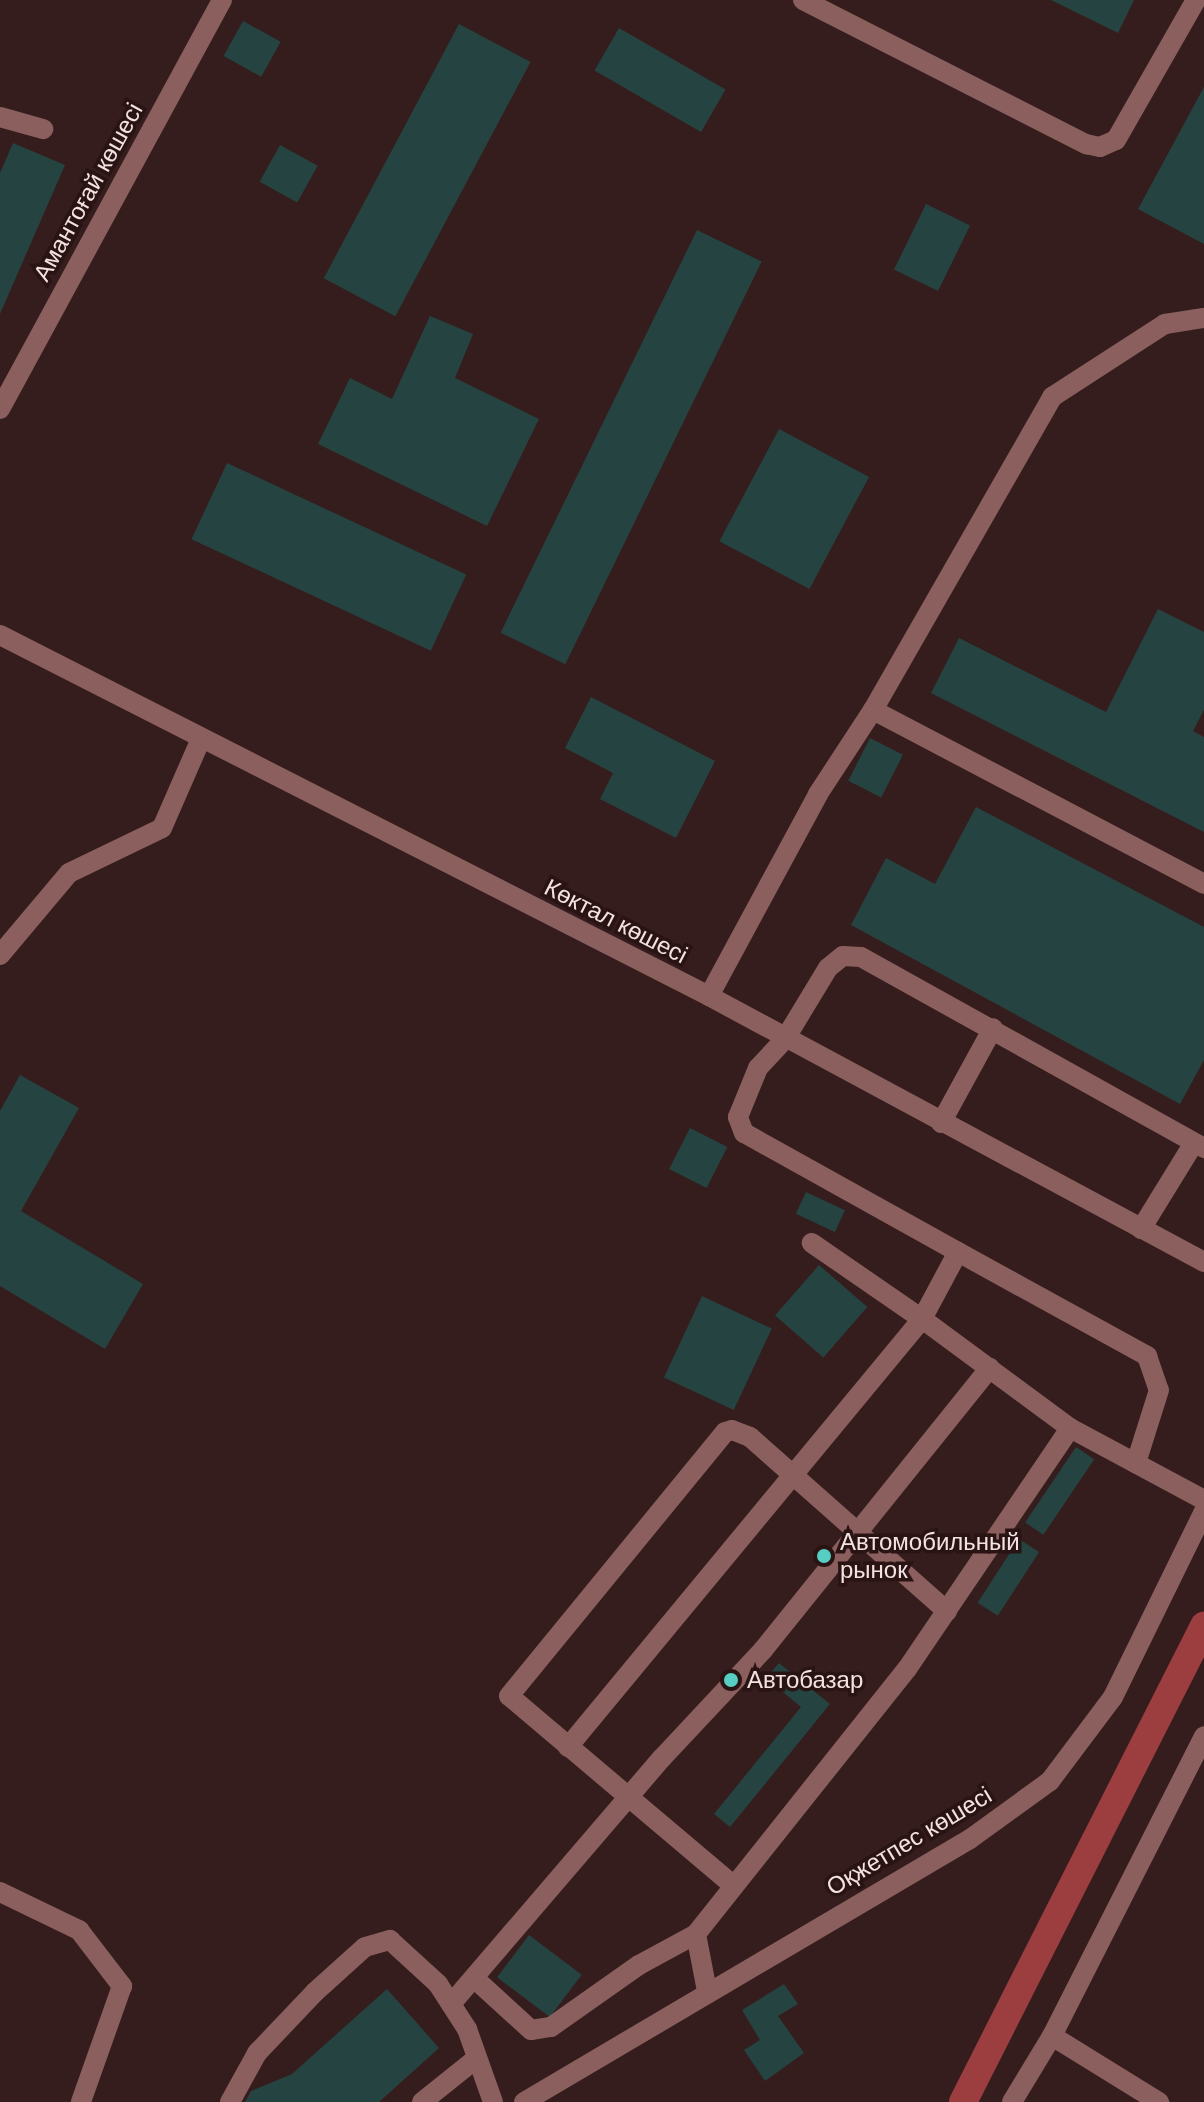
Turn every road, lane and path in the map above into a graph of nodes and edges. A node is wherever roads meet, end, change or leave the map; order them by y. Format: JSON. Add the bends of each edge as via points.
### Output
{"nodes":[{"id":1,"x":222,"y":0,"type":"edge"},
{"id":2,"x":803,"y":0,"type":"edge"},
{"id":3,"x":1196,"y":0,"type":"edge"},
{"id":4,"x":0,"y":117,"type":"edge"},
{"id":5,"x":43,"y":129,"type":"dead end"},
{"id":6,"x":1204,"y":318,"type":"edge"},
{"id":7,"x":0,"y":409,"type":"edge"},
{"id":8,"x":0,"y":635,"type":"edge"},
{"id":9,"x":873,"y":710,"type":"junction"},
{"id":10,"x":200,"y":741,"type":"junction"},
{"id":11,"x":1204,"y":884,"type":"edge"},
{"id":12,"x":0,"y":955,"type":"edge"},
{"id":13,"x":709,"y":996,"type":"junction"},
{"id":14,"x":993,"y":1028,"type":"junction"},
{"id":15,"x":785,"y":1039,"type":"junction"},
{"id":16,"x":941,"y":1123,"type":"junction"},
{"id":17,"x":1199,"y":1146,"type":"edge"},
{"id":18,"x":1141,"y":1229,"type":"junction"},
{"id":19,"x":812,"y":1243,"type":"dead end"},
{"id":20,"x":958,"y":1252,"type":"junction"},
{"id":21,"x":1204,"y":1262,"type":"edge"},
{"id":22,"x":922,"y":1319,"type":"junction"},
{"id":23,"x":990,"y":1368,"type":"junction"},
{"id":24,"x":1070,"y":1428,"type":"junction"},
{"id":25,"x":1136,"y":1463,"type":"junction"},
{"id":26,"x":792,"y":1473,"type":"junction"},
{"id":27,"x":1204,"y":1500,"type":"edge"},
{"id":28,"x":1204,"y":1511,"type":"edge"},
{"id":29,"x":859,"y":1529,"type":"junction"},
{"id":30,"x":947,"y":1611,"type":"junction"},
{"id":31,"x":1204,"y":1736,"type":"edge"},
{"id":32,"x":568,"y":1747,"type":"junction"},
{"id":33,"x":627,"y":1800,"type":"junction"},
{"id":34,"x":734,"y":1886,"type":"junction"},
{"id":35,"x":0,"y":1892,"type":"edge"},
{"id":36,"x":696,"y":1934,"type":"junction"},
{"id":37,"x":474,"y":1978,"type":"junction"},
{"id":38,"x":707,"y":1991,"type":"junction"},
{"id":39,"x":451,"y":2004,"type":"junction"},
{"id":40,"x":1052,"y":2036,"type":"junction"},
{"id":41,"x":477,"y":2058,"type":"junction"},
{"id":42,"x":81,"y":2102,"type":"edge"},
{"id":43,"x":230,"y":2102,"type":"edge"},
{"id":44,"x":422,"y":2102,"type":"edge"},
{"id":45,"x":493,"y":2102,"type":"edge"},
{"id":46,"x":524,"y":2102,"type":"edge"},
{"id":47,"x":1012,"y":2102,"type":"edge"},
{"id":48,"x":1159,"y":2102,"type":"edge"}],
"edges":[{"from":1,"to":7,"type":"street","name":"Амантоғай көшесі"},
{"from":2,"to":3,"type":"street","via":[[1100,147],[1116,140]]},
{"from":4,"to":5,"type":"street"},
{"from":6,"to":9,"type":"street","via":[[1165,324],[1052,397]]},
{"from":8,"to":10,"type":"street","name":"Көктал көшесі"},
{"from":9,"to":11,"type":"street"},
{"from":9,"to":13,"type":"street","via":[[818,794]]},
{"from":10,"to":12,"type":"street","via":[[162,828],[69,873]]},
{"from":10,"to":13,"type":"street","name":"Көктал көшесі"},
{"from":13,"to":15,"type":"street","name":"Көктал көшесі"},
{"from":14,"to":15,"type":"street","via":[[861,957],[843,956],[828,968]]},
{"from":14,"to":16,"type":"street"},
{"from":14,"to":17,"type":"street"},
{"from":15,"to":16,"type":"street","name":"Көктал көшесі"},
{"from":15,"to":20,"type":"street","via":[[758,1068],[738,1117],[744,1133]]},
{"from":16,"to":18,"type":"street","name":"Көктал көшесі"},
{"from":17,"to":18,"type":"street"},
{"from":18,"to":21,"type":"street","name":"Көктал көшесі"},
{"from":19,"to":22,"type":"street"},
{"from":20,"to":22,"type":"street"},
{"from":20,"to":25,"type":"street","via":[[1147,1356],[1159,1390]]},
{"from":22,"to":23,"type":"street"},
{"from":22,"to":26,"type":"street"},
{"from":23,"to":24,"type":"street"},
{"from":23,"to":29,"type":"street"},
{"from":24,"to":25,"type":"street"},
{"from":24,"to":30,"type":"street"},
{"from":25,"to":27,"type":"street"},
{"from":26,"to":29,"type":"street"},
{"from":26,"to":32,"type":"street"},
{"from":26,"to":32,"type":"street","via":[[750,1437],[732,1430],[714,1444],[509,1696]]},
{"from":28,"to":38,"type":"street","name":"Оқжетпес көшесі","via":[[1113,1697],[1050,1781],[970,1839]]},
{"from":29,"to":30,"type":"street"},
{"from":29,"to":33,"type":"street","via":[[763,1650]]},
{"from":30,"to":34,"type":"street"},
{"from":31,"to":40,"type":"street"},
{"from":32,"to":33,"type":"street"},
{"from":33,"to":34,"type":"street"},
{"from":33,"to":37,"type":"street"},
{"from":34,"to":36,"type":"street"},
{"from":35,"to":42,"type":"street","via":[[79,1930],[122,1986]]},
{"from":36,"to":37,"type":"street","via":[[639,1965],[551,2027],[531,2030]]},
{"from":36,"to":38,"type":"street"},
{"from":37,"to":39,"type":"street"},
{"from":38,"to":46,"type":"street","name":"Оқжетпес көшесі"},
{"from":39,"to":41,"type":"street"},
{"from":39,"to":43,"type":"street","via":[[438,1984],[390,1940],[365,1947],[257,2053]]},
{"from":40,"to":47,"type":"street"},
{"from":40,"to":48,"type":"street"},
{"from":41,"to":44,"type":"street"},
{"from":41,"to":45,"type":"street"}]}
